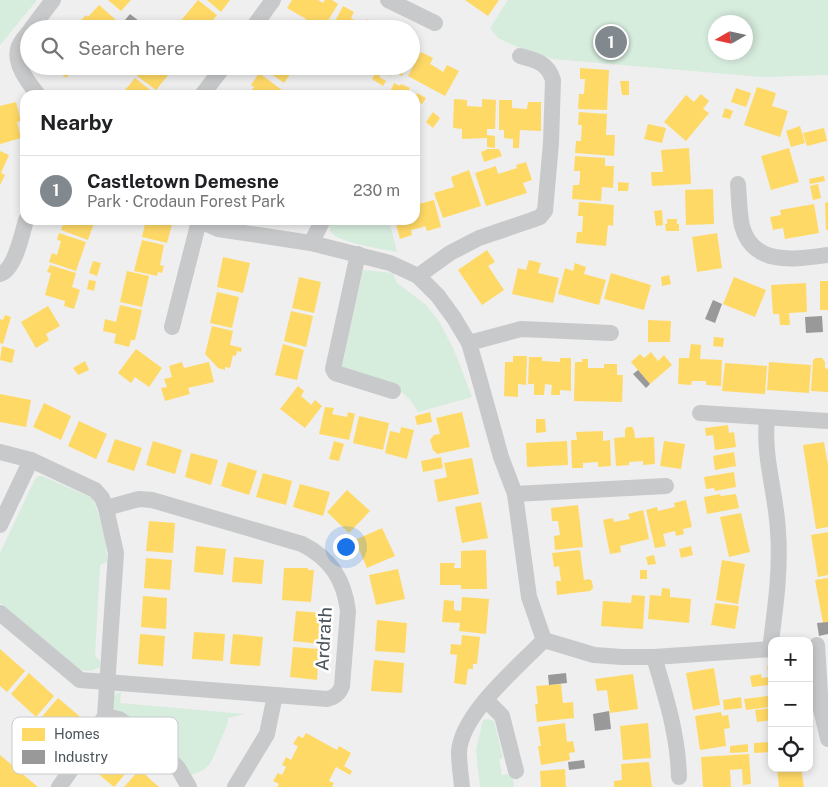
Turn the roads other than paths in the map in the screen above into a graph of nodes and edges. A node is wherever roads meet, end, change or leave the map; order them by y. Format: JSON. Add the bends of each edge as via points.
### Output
{"nodes":[{"id":1,"x":53,"y":0,"type":"edge"},
{"id":2,"x":273,"y":0,"type":"edge"},
{"id":3,"x":388,"y":0,"type":"edge"},
{"id":4,"x":38,"y":20,"type":"edge"},
{"id":5,"x":259,"y":20,"type":"edge"},
{"id":6,"x":435,"y":23,"type":"dead end"},
{"id":7,"x":20,"y":45,"type":"edge"},
{"id":8,"x":520,"y":56,"type":"dead end"},
{"id":9,"x":20,"y":65,"type":"edge"},
{"id":10,"x":25,"y":75,"type":"edge"},
{"id":11,"x":217,"y":75,"type":"edge"},
{"id":12,"x":35,"y":90,"type":"edge"},
{"id":13,"x":206,"y":90,"type":"edge"},
{"id":14,"x":738,"y":184,"type":"dead end"},
{"id":15,"x":24,"y":225,"type":"edge"},
{"id":16,"x":197,"y":225,"type":"edge"},
{"id":17,"x":209,"y":225,"type":"edge"},
{"id":18,"x":320,"y":225,"type":"edge"},
{"id":19,"x":311,"y":243,"type":"junction"},
{"id":20,"x":358,"y":254,"type":"junction"},
{"id":21,"x":828,"y":255,"type":"edge"},
{"id":22,"x":0,"y":274,"type":"edge"},
{"id":23,"x":418,"y":276,"type":"junction"},
{"id":24,"x":172,"y":327,"type":"dead end"},
{"id":25,"x":611,"y":333,"type":"dead end"},
{"id":26,"x":469,"y":343,"type":"junction"},
{"id":27,"x":393,"y":391,"type":"dead end"},
{"id":28,"x":700,"y":413,"type":"dead end"},
{"id":29,"x":767,"y":418,"type":"junction"},
{"id":30,"x":828,"y":421,"type":"edge"},
{"id":31,"x":0,"y":452,"type":"edge"},
{"id":32,"x":31,"y":460,"type":"junction"},
{"id":33,"x":666,"y":486,"type":"dead end"},
{"id":34,"x":515,"y":494,"type":"junction"},
{"id":35,"x":106,"y":508,"type":"junction"},
{"id":36,"x":0,"y":525,"type":"edge"},
{"id":37,"x":0,"y":613,"type":"edge"},
{"id":38,"x":772,"y":637,"type":"edge"},
{"id":39,"x":544,"y":640,"type":"junction"},
{"id":40,"x":818,"y":645,"type":"edge"},
{"id":41,"x":768,"y":649,"type":"edge"},
{"id":42,"x":654,"y":657,"type":"junction"},
{"id":43,"x":107,"y":683,"type":"junction"},
{"id":44,"x":275,"y":695,"type":"junction"},
{"id":45,"x":486,"y":700,"type":"junction"},
{"id":46,"x":105,"y":716,"type":"joint"},
{"id":47,"x":110,"y":717,"type":"edge"},
{"id":48,"x":828,"y":739,"type":"edge"},
{"id":49,"x":178,"y":768,"type":"edge"},
{"id":50,"x":516,"y":771,"type":"dead end"},
{"id":51,"x":68,"y":774,"type":"edge"},
{"id":52,"x":679,"y":777,"type":"dead end"},
{"id":53,"x":187,"y":784,"type":"edge"},
{"id":54,"x":59,"y":787,"type":"edge"},
{"id":55,"x":235,"y":787,"type":"edge"},
{"id":56,"x":462,"y":787,"type":"edge"}],
"edges":[{"from":1,"to":4,"type":"street"},
{"from":2,"to":5,"type":"street"},
{"from":3,"to":6,"type":"street"},
{"from":7,"to":9,"type":"street"},
{"from":8,"to":23,"type":"street","via":[[541,62],[553,80],[545,211],[540,217],[464,245]]},
{"from":10,"to":12,"type":"street"},
{"from":11,"to":13,"type":"street"},
{"from":14,"to":21,"type":"street","via":[[747,201],[742,226],[753,246],[767,256],[783,259]]},
{"from":15,"to":22,"type":"street","via":[[12,264]]},
{"from":16,"to":24,"type":"street"},
{"from":17,"to":19,"type":"street"},
{"from":18,"to":19,"type":"street"},
{"from":19,"to":20,"type":"street"},
{"from":20,"to":23,"type":"street","via":[[398,265]]},
{"from":20,"to":27,"type":"street","via":[[332,369],[335,373]]},
{"from":23,"to":26,"type":"street","via":[[438,296]]},
{"from":25,"to":26,"type":"street","via":[[521,329]]},
{"from":26,"to":34,"type":"street","via":[[501,457]]},
{"from":28,"to":29,"type":"street"},
{"from":29,"to":30,"type":"street"},
{"from":29,"to":38,"type":"street","via":[[766,447],[780,558]]},
{"from":31,"to":32,"type":"street"},
{"from":32,"to":35,"type":"street","via":[[96,490]]},
{"from":32,"to":36,"type":"street"},
{"from":33,"to":34,"type":"street"},
{"from":34,"to":39,"type":"street","via":[[528,597]]},
{"from":35,"to":43,"type":"street","via":[[116,553]]},
{"from":35,"to":44,"type":"street","name":"Ardrath","via":[[139,499],[152,500],[302,544],[332,567],[344,589],[348,611],[339,693],[327,699]]},
{"from":37,"to":43,"type":"street","name":"Ardrath","via":[[80,680]]},
{"from":39,"to":42,"type":"street","via":[[594,655]]},
{"from":39,"to":45,"type":"street"},
{"from":40,"to":48,"type":"street","via":[[821,709]]},
{"from":41,"to":42,"type":"street"},
{"from":42,"to":52,"type":"street","via":[[677,741]]},
{"from":43,"to":44,"type":"street","name":"Ardrath"},
{"from":43,"to":46,"type":"street"},
{"from":44,"to":55,"type":"street","via":[[267,734]]},
{"from":45,"to":50,"type":"street","via":[[502,716]]},
{"from":45,"to":56,"type":"street","via":[[466,728],[459,751]]},
{"from":46,"to":47,"type":"street"},
{"from":49,"to":53,"type":"street"},
{"from":51,"to":54,"type":"street"}]}
